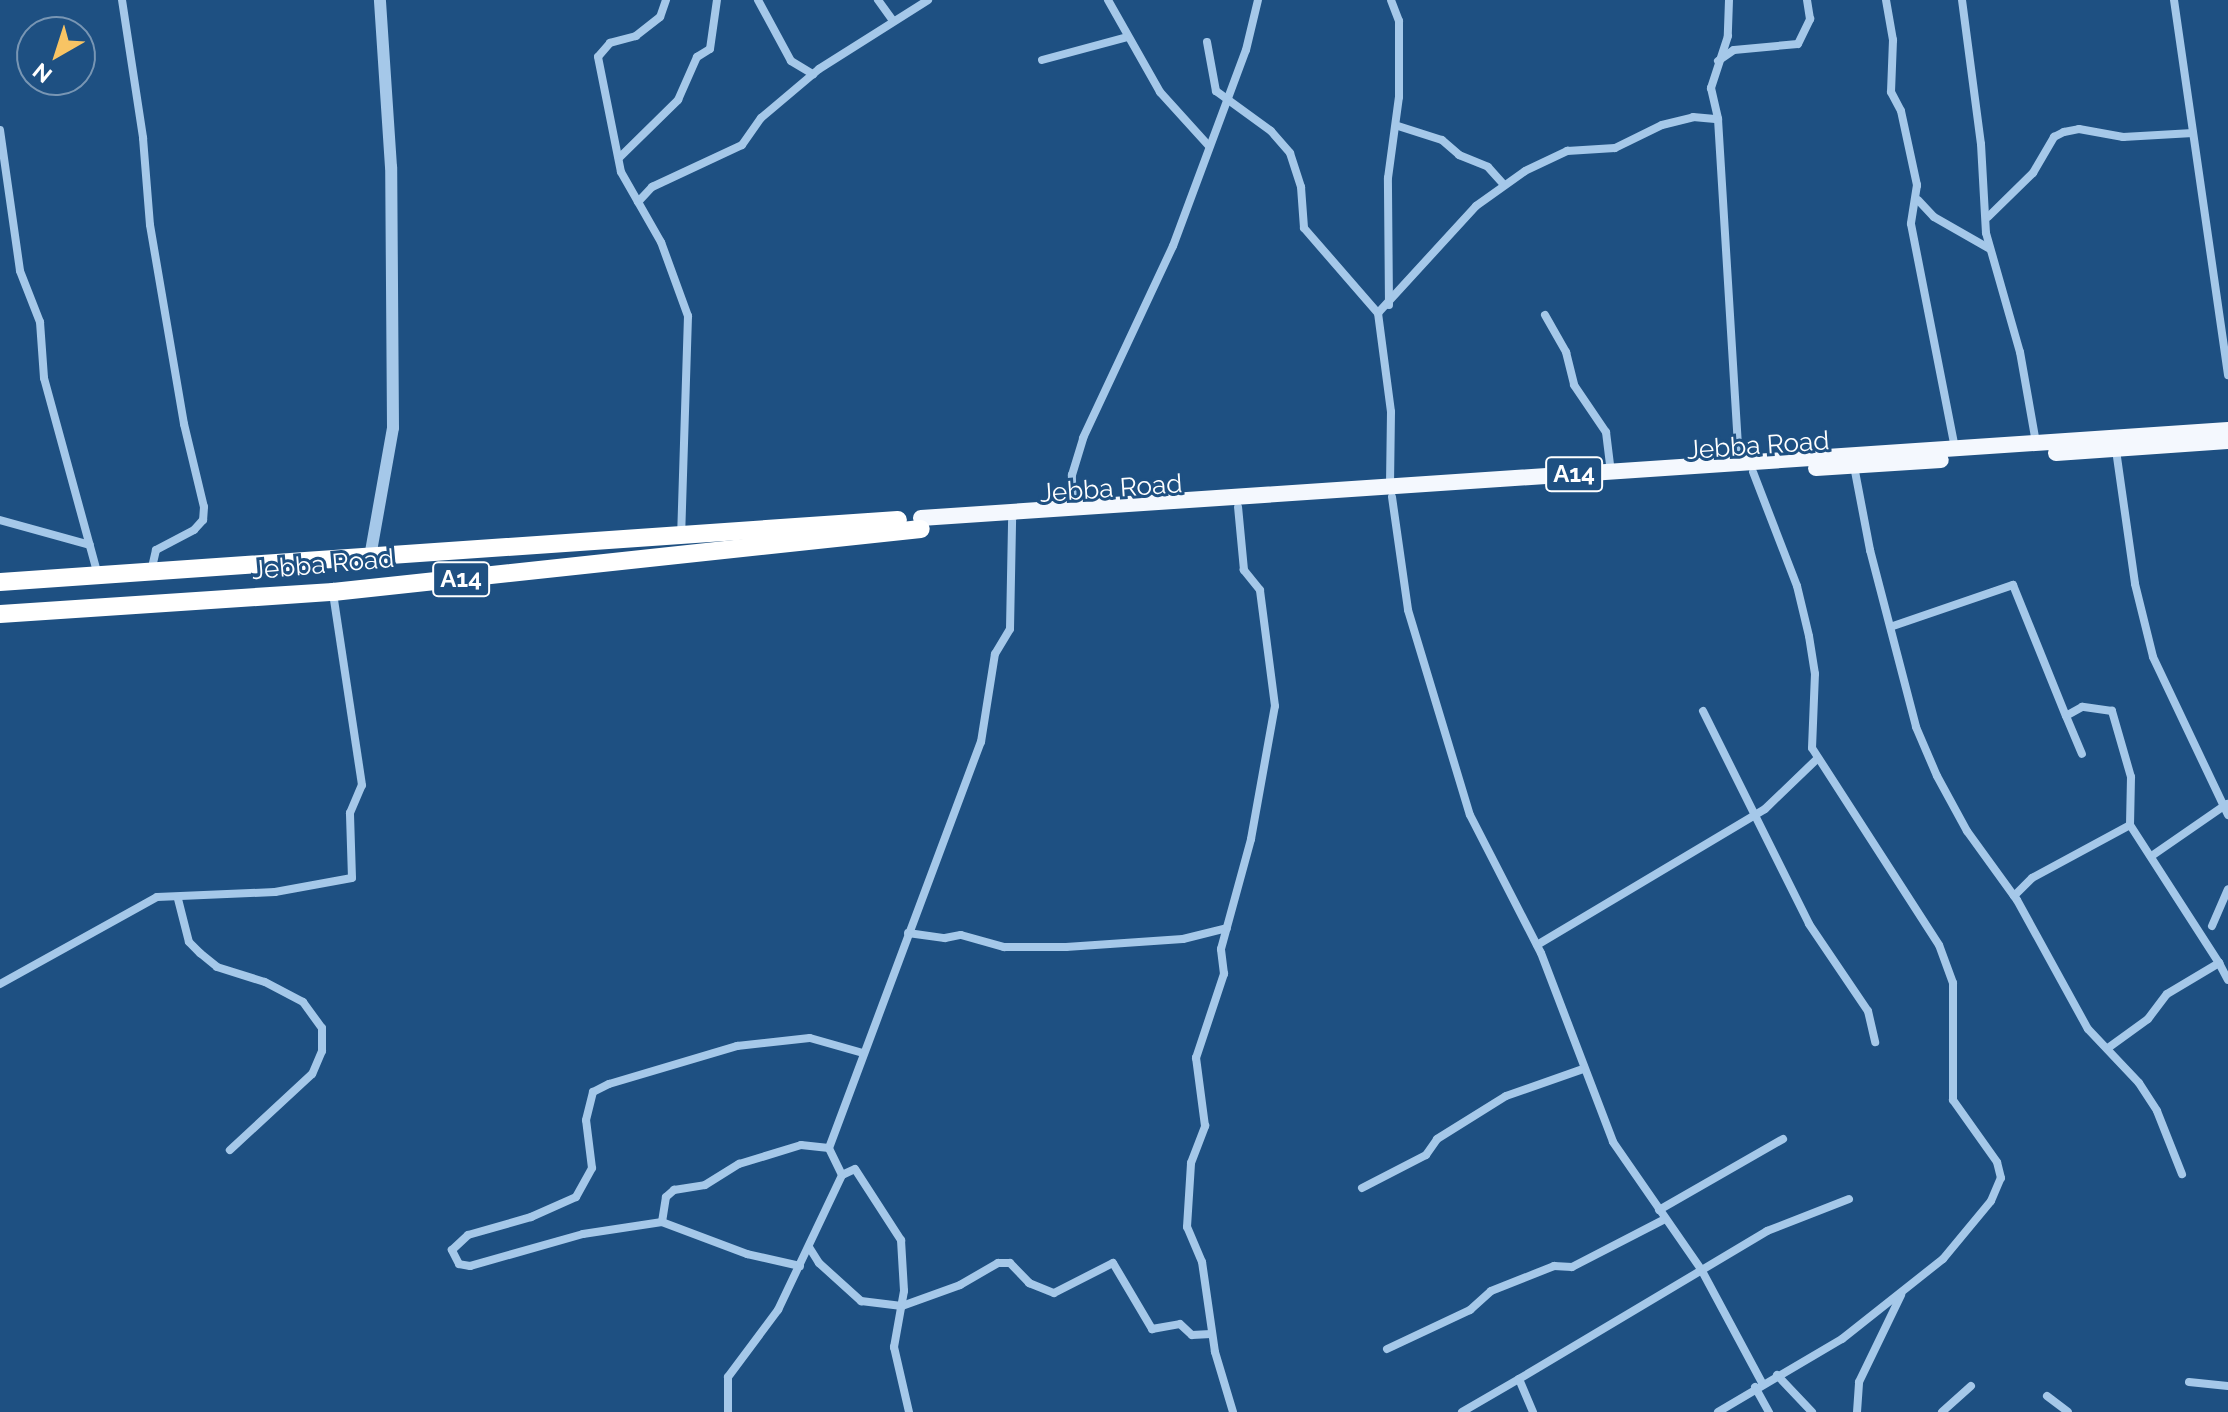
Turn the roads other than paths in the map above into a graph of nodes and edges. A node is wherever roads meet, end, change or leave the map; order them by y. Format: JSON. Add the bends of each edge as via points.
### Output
{"nodes":[{"id":1,"x":122,"y":0,"type":"edge"},
{"id":2,"x":380,"y":0,"type":"edge"},
{"id":3,"x":666,"y":0,"type":"edge"},
{"id":4,"x":717,"y":0,"type":"edge"},
{"id":5,"x":758,"y":0,"type":"edge"},
{"id":6,"x":878,"y":0,"type":"edge"},
{"id":7,"x":928,"y":0,"type":"edge"},
{"id":8,"x":1108,"y":0,"type":"edge"},
{"id":9,"x":1258,"y":0,"type":"edge"},
{"id":10,"x":1391,"y":0,"type":"edge"},
{"id":11,"x":1729,"y":0,"type":"edge"},
{"id":12,"x":1807,"y":0,"type":"edge"},
{"id":13,"x":1886,"y":0,"type":"edge"},
{"id":14,"x":1962,"y":0,"type":"edge"},
{"id":15,"x":2174,"y":0,"type":"edge"},
{"id":16,"x":893,"y":21,"type":"junction"},
{"id":17,"x":1128,"y":37,"type":"junction"},
{"id":18,"x":1207,"y":42,"type":"dead end"},
{"id":19,"x":1042,"y":60,"type":"dead end"},
{"id":20,"x":1718,"y":61,"type":"junction"},
{"id":21,"x":813,"y":74,"type":"junction"},
{"id":22,"x":1226,"y":101,"type":"junction"},
{"id":23,"x":1718,"y":119,"type":"junction"},
{"id":24,"x":1398,"y":126,"type":"junction"},
{"id":25,"x":0,"y":130,"type":"edge"},
{"id":26,"x":2193,"y":133,"type":"junction"},
{"id":27,"x":1209,"y":146,"type":"junction"},
{"id":28,"x":1,"y":153,"type":"edge"},
{"id":29,"x":619,"y":158,"type":"junction"},
{"id":30,"x":1504,"y":185,"type":"junction"},
{"id":31,"x":1918,"y":200,"type":"junction"},
{"id":32,"x":638,"y":202,"type":"junction"},
{"id":33,"x":1987,"y":217,"type":"junction"},
{"id":34,"x":1990,"y":249,"type":"junction"},
{"id":35,"x":1389,"y":305,"type":"junction"},
{"id":36,"x":1378,"y":313,"type":"junction"},
{"id":37,"x":1545,"y":315,"type":"dead end"},
{"id":38,"x":2228,"y":375,"type":"edge"},
{"id":39,"x":2228,"y":430,"type":"edge"},
{"id":40,"x":2228,"y":441,"type":"edge"},
{"id":41,"x":2036,"y":443,"type":"junction"},
{"id":42,"x":1955,"y":448,"type":"junction"},
{"id":43,"x":2116,"y":450,"type":"junction"},
{"id":44,"x":1854,"y":466,"type":"junction"},
{"id":45,"x":1746,"y":468,"type":"junction"},
{"id":46,"x":1611,"y":471,"type":"junction"},
{"id":47,"x":1391,"y":492,"type":"junction"},
{"id":48,"x":1238,"y":507,"type":"junction"},
{"id":49,"x":1073,"y":509,"type":"junction"},
{"id":50,"x":0,"y":520,"type":"edge"},
{"id":51,"x":1012,"y":521,"type":"junction"},
{"id":52,"x":921,"y":524,"type":"junction"},
{"id":53,"x":681,"y":534,"type":"junction"},
{"id":54,"x":90,"y":545,"type":"junction"},
{"id":55,"x":370,"y":557,"type":"junction"},
{"id":56,"x":151,"y":572,"type":"junction"},
{"id":57,"x":98,"y":576,"type":"junction"},
{"id":58,"x":0,"y":582,"type":"edge"},
{"id":59,"x":333,"y":592,"type":"junction"},
{"id":60,"x":0,"y":614,"type":"edge"},
{"id":61,"x":1893,"y":626,"type":"junction"},
{"id":62,"x":1703,"y":711,"type":"dead end"},
{"id":63,"x":2066,"y":716,"type":"junction"},
{"id":64,"x":2082,"y":754,"type":"dead end"},
{"id":65,"x":1817,"y":759,"type":"junction"},
{"id":66,"x":2226,"y":804,"type":"edge"},
{"id":67,"x":1757,"y":814,"type":"junction"},
{"id":68,"x":2228,"y":815,"type":"edge"},
{"id":69,"x":2130,"y":825,"type":"junction"},
{"id":70,"x":2153,"y":855,"type":"junction"},
{"id":71,"x":2228,"y":889,"type":"edge"},
{"id":72,"x":2014,"y":896,"type":"junction"},
{"id":73,"x":178,"y":899,"type":"junction"},
{"id":74,"x":2212,"y":926,"type":"dead end"},
{"id":75,"x":1227,"y":928,"type":"junction"},
{"id":76,"x":908,"y":933,"type":"junction"},
{"id":77,"x":1537,"y":945,"type":"junction"},
{"id":78,"x":2219,"y":963,"type":"junction"},
{"id":79,"x":2228,"y":980,"type":"edge"},
{"id":80,"x":0,"y":984,"type":"edge"},
{"id":81,"x":1875,"y":1042,"type":"dead end"},
{"id":82,"x":2108,"y":1048,"type":"junction"},
{"id":83,"x":863,"y":1053,"type":"junction"},
{"id":84,"x":1583,"y":1069,"type":"junction"},
{"id":85,"x":1783,"y":1139,"type":"dead end"},
{"id":86,"x":829,"y":1148,"type":"junction"},
{"id":87,"x":230,"y":1150,"type":"dead end"},
{"id":88,"x":2182,"y":1174,"type":"dead end"},
{"id":89,"x":842,"y":1175,"type":"junction"},
{"id":90,"x":1362,"y":1188,"type":"dead end"},
{"id":91,"x":1849,"y":1199,"type":"dead end"},
{"id":92,"x":1659,"y":1210,"type":"junction"},
{"id":93,"x":1665,"y":1219,"type":"junction"},
{"id":94,"x":662,"y":1222,"type":"junction"},
{"id":95,"x":809,"y":1247,"type":"junction"},
{"id":96,"x":800,"y":1266,"type":"junction"},
{"id":97,"x":1701,"y":1269,"type":"junction"},
{"id":98,"x":1902,"y":1292,"type":"junction"},
{"id":99,"x":902,"y":1306,"type":"junction"},
{"id":100,"x":1211,"y":1334,"type":"junction"},
{"id":101,"x":1387,"y":1349,"type":"dead end"},
{"id":102,"x":1777,"y":1375,"type":"junction"},
{"id":103,"x":1519,"y":1379,"type":"junction"},
{"id":104,"x":2189,"y":1382,"type":"dead end"},
{"id":105,"x":1759,"y":1385,"type":"junction"},
{"id":106,"x":1971,"y":1386,"type":"dead end"},
{"id":107,"x":2228,"y":1386,"type":"edge"},
{"id":108,"x":2047,"y":1396,"type":"dead end"},
{"id":109,"x":728,"y":1412,"type":"edge"},
{"id":110,"x":909,"y":1412,"type":"edge"},
{"id":111,"x":1232,"y":1412,"type":"edge"},
{"id":112,"x":1462,"y":1412,"type":"edge"},
{"id":113,"x":1533,"y":1412,"type":"edge"},
{"id":114,"x":1718,"y":1412,"type":"edge"},
{"id":115,"x":1769,"y":1412,"type":"edge"},
{"id":116,"x":1812,"y":1412,"type":"edge"},
{"id":117,"x":1857,"y":1412,"type":"edge"},
{"id":118,"x":1942,"y":1412,"type":"edge"},
{"id":119,"x":2068,"y":1412,"type":"edge"}],
"edges":[{"from":1,"to":56,"type":"street","via":[[150,225],[184,424],[204,507],[203,520],[194,530],[156,550]]},
{"from":2,"to":55,"type":"street","via":[[391,167],[393,428]]},
{"from":3,"to":29,"type":"street","via":[[660,17],[636,36],[610,43],[598,57]]},
{"from":4,"to":29,"type":"street","via":[[710,49],[697,57],[678,100]]},
{"from":5,"to":21,"type":"street","via":[[791,61]]},
{"from":6,"to":16,"type":"street"},
{"from":7,"to":16,"type":"street"},
{"from":8,"to":17,"type":"street"},
{"from":9,"to":22,"type":"street"},
{"from":10,"to":24,"type":"street","via":[[1399,21]]},
{"from":11,"to":20,"type":"street","via":[[1728,36]]},
{"from":12,"to":20,"type":"street","via":[[1810,19],[1798,44],[1734,50]]},
{"from":13,"to":31,"type":"street","via":[[1893,40],[1891,92],[1901,111]]},
{"from":14,"to":33,"type":"street"},
{"from":15,"to":26,"type":"street"},
{"from":16,"to":21,"type":"street"},
{"from":17,"to":19,"type":"street"},
{"from":17,"to":27,"type":"street","via":[[1160,92]]},
{"from":18,"to":22,"type":"street","via":[[1213,84]]},
{"from":20,"to":23,"type":"street","via":[[1711,88]]},
{"from":21,"to":32,"type":"street","via":[[761,118],[742,145],[652,187]]},
{"from":22,"to":27,"type":"street"},
{"from":22,"to":36,"type":"street","via":[[1271,131],[1290,153],[1301,187],[1304,228]]},
{"from":23,"to":30,"type":"street","via":[[1693,117],[1662,125],[1615,148],[1567,151]]},
{"from":23,"to":45,"type":"street"},
{"from":24,"to":30,"type":"street","via":[[1442,140],[1459,155],[1488,167]]},
{"from":24,"to":35,"type":"street","via":[[1388,178]]},
{"from":25,"to":28,"type":"street"},
{"from":26,"to":33,"type":"street","via":[[2123,137],[2079,129],[2064,132],[2054,137],[2033,173]]},
{"from":26,"to":38,"type":"street"},
{"from":27,"to":49,"type":"street","via":[[1173,246],[1083,438],[1072,475]]},
{"from":28,"to":54,"type":"street","via":[[20,271],[40,322],[44,378]]},
{"from":29,"to":32,"type":"street"},
{"from":30,"to":35,"type":"street","via":[[1451,230]]},
{"from":31,"to":34,"type":"street","via":[[1934,217]]},
{"from":31,"to":42,"type":"street","via":[[1911,224]]},
{"from":32,"to":53,"type":"street","via":[[661,242],[688,316]]},
{"from":33,"to":34,"type":"street"},
{"from":34,"to":41,"type":"street","via":[[2020,352]]},
{"from":35,"to":36,"type":"street"},
{"from":36,"to":47,"type":"street","via":[[1391,412]]},
{"from":37,"to":46,"type":"street","via":[[1566,352],[1574,385],[1606,432]]},
{"from":39,"to":41,"type":"highway","name":"Jebba Road","number":"A14"},
{"from":40,"to":43,"type":"highway","name":"Jebba Road","number":"A14"},
{"from":41,"to":42,"type":"highway","name":"Jebba Road","number":"A14"},
{"from":42,"to":45,"type":"highway","name":"Jebba Road","number":"A14"},
{"from":43,"to":44,"type":"highway","name":"Jebba Road","number":"A14"},
{"from":43,"to":66,"type":"street","via":[[2135,584],[2153,657]]},
{"from":44,"to":45,"type":"highway","name":"Jebba Road","number":"A14"},
{"from":44,"to":61,"type":"street","via":[[1870,550]]},
{"from":45,"to":46,"type":"highway","name":"Jebba Road","number":"A14"},
{"from":45,"to":47,"type":"highway","name":"Jebba Road","number":"A14"},
{"from":45,"to":65,"type":"street","via":[[1797,586],[1815,674],[1811,738]]},
{"from":46,"to":47,"type":"highway","name":"Jebba Road","number":"A14"},
{"from":47,"to":48,"type":"highway","name":"Jebba Road","number":"A14"},
{"from":47,"to":49,"type":"highway","name":"Jebba Road","number":"A14"},
{"from":47,"to":77,"type":"street","via":[[1408,610],[1470,815]]},
{"from":48,"to":51,"type":"highway","name":"Jebba Road","number":"A14"},
{"from":48,"to":75,"type":"street","via":[[1244,570],[1260,590],[1275,706],[1251,839]]},
{"from":49,"to":52,"type":"highway","name":"Jebba Road","number":"A14"},
{"from":50,"to":54,"type":"street"},
{"from":51,"to":52,"type":"highway","name":"Jebba Road","number":"A14"},
{"from":51,"to":76,"type":"street","via":[[1010,629],[995,654],[981,742]]},
{"from":52,"to":53,"type":"highway","name":"Jebba Road","number":"A14"},
{"from":52,"to":59,"type":"highway","name":"Jebba Road","number":"A14"},
{"from":53,"to":55,"type":"highway","name":"Jebba Road","number":"A14"},
{"from":54,"to":57,"type":"street"},
{"from":55,"to":56,"type":"highway","name":"Jebba Road","number":"A14"},
{"from":56,"to":57,"type":"highway","name":"Jebba Road","number":"A14"},
{"from":57,"to":58,"type":"highway","name":"Jebba Road","number":"A14"},
{"from":59,"to":60,"type":"highway","name":"Jebba Road","number":"A14"},
{"from":59,"to":73,"type":"street","via":[[362,785],[350,813],[352,878],[338,884]]},
{"from":61,"to":63,"type":"street","via":[[2013,585]]},
{"from":61,"to":72,"type":"street","via":[[1916,727],[1937,776],[1967,831]]},
{"from":62,"to":67,"type":"street"},
{"from":63,"to":64,"type":"street"},
{"from":63,"to":69,"type":"street","via":[[2082,707],[2112,711],[2131,777]]},
{"from":65,"to":67,"type":"street"},
{"from":65,"to":98,"type":"street","via":[[1939,945],[1953,983],[1953,1100],[1997,1162],[2001,1178],[1991,1201],[1943,1259]]},
{"from":66,"to":68,"type":"street"},
{"from":66,"to":70,"type":"street"},
{"from":67,"to":77,"type":"street"},
{"from":67,"to":81,"type":"street","via":[[1809,924],[1868,1011]]},
{"from":69,"to":70,"type":"street"},
{"from":69,"to":72,"type":"street","via":[[2032,878]]},
{"from":70,"to":78,"type":"street"},
{"from":71,"to":74,"type":"street"},
{"from":72,"to":82,"type":"street","via":[[2088,1029]]},
{"from":73,"to":80,"type":"street","via":[[157,897]]},
{"from":73,"to":87,"type":"street","via":[[189,942],[200,953],[217,967],[265,982],[303,1002],[322,1028],[322,1051],[312,1074]]},
{"from":75,"to":76,"type":"street","via":[[1183,939],[1066,947],[1004,947],[961,935]]},
{"from":75,"to":100,"type":"street","via":[[1221,949],[1224,974],[1196,1058],[1205,1126],[1191,1163],[1187,1227],[1202,1262]]},
{"from":76,"to":83,"type":"street"},
{"from":77,"to":84,"type":"street"},
{"from":78,"to":79,"type":"street"},
{"from":78,"to":82,"type":"street","via":[[2167,994],[2148,1019]]},
{"from":82,"to":88,"type":"street","via":[[2157,1111]]},
{"from":83,"to":86,"type":"street"},
{"from":83,"to":94,"type":"street","via":[[810,1038],[737,1046],[609,1084],[593,1092],[586,1130],[592,1168],[576,1197],[468,1235],[452,1250],[459,1264],[470,1266],[583,1234]]},
{"from":84,"to":90,"type":"street","via":[[1506,1096],[1437,1139],[1426,1155]]},
{"from":84,"to":92,"type":"street","via":[[1613,1142]]},
{"from":85,"to":92,"type":"street"},
{"from":86,"to":89,"type":"street"},
{"from":86,"to":94,"type":"street","via":[[801,1145],[739,1164],[705,1185],[674,1190],[666,1197]]},
{"from":89,"to":95,"type":"street"},
{"from":89,"to":99,"type":"street","via":[[855,1169],[901,1240]]},
{"from":91,"to":97,"type":"street","via":[[1767,1231]]},
{"from":92,"to":93,"type":"street"},
{"from":93,"to":97,"type":"street"},
{"from":93,"to":101,"type":"street","via":[[1572,1267],[1554,1266],[1491,1291],[1470,1310]]},
{"from":94,"to":96,"type":"street","via":[[759,1258]]},
{"from":95,"to":96,"type":"street"},
{"from":95,"to":99,"type":"street","via":[[861,1301]]},
{"from":96,"to":109,"type":"street","via":[[778,1310],[728,1377]]},
{"from":97,"to":103,"type":"street"},
{"from":97,"to":105,"type":"street"},
{"from":98,"to":102,"type":"street","via":[[1842,1339]]},
{"from":98,"to":117,"type":"street","via":[[1859,1382]]},
{"from":99,"to":100,"type":"street","via":[[960,1285],[998,1263],[1010,1263],[1029,1283],[1054,1293],[1113,1263],[1152,1329],[1180,1324],[1192,1335]]},
{"from":99,"to":110,"type":"street","via":[[894,1347]]},
{"from":100,"to":111,"type":"street"},
{"from":102,"to":105,"type":"street"},
{"from":102,"to":116,"type":"street"},
{"from":103,"to":112,"type":"street"},
{"from":103,"to":113,"type":"street"},
{"from":104,"to":107,"type":"street"},
{"from":105,"to":114,"type":"street"},
{"from":105,"to":115,"type":"street"},
{"from":106,"to":118,"type":"street"},
{"from":108,"to":119,"type":"street"}]}
